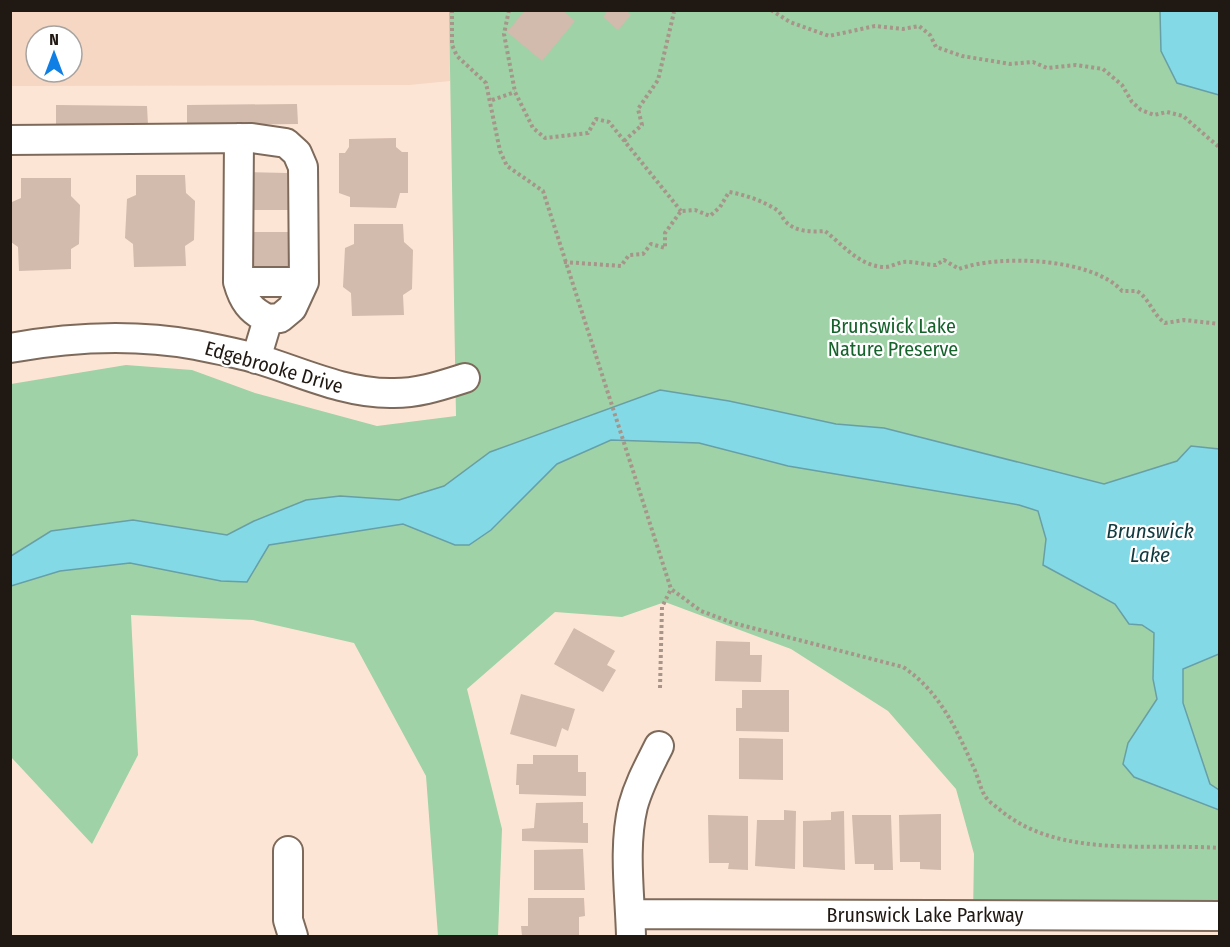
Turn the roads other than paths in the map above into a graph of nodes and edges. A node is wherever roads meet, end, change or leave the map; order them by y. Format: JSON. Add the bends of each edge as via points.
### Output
{"nodes":[{"id":1,"x":239,"y":138,"type":"junction"},
{"id":2,"x":10,"y":140,"type":"edge"},
{"id":3,"x":238,"y":282,"type":"junction"},
{"id":4,"x":304,"y":282,"type":"junction"},
{"id":5,"x":268,"y":319,"type":"junction"},
{"id":6,"x":10,"y":348,"type":"edge"},
{"id":7,"x":256,"y":359,"type":"junction"},
{"id":8,"x":465,"y":378,"type":"dead end"},
{"id":9,"x":659,"y":746,"type":"dead end"},
{"id":10,"x":288,"y":851,"type":"dead end"},
{"id":11,"x":1220,"y":916,"type":"edge"},
{"id":12,"x":630,"y":925,"type":"edge"},
{"id":13,"x":293,"y":936,"type":"edge"}],
"edges":[{"from":1,"to":2,"type":"street"},
{"from":1,"to":3,"type":"street"},
{"from":1,"to":4,"type":"street","via":[[286,143],[300,158]]},
{"from":3,"to":4,"type":"street"},
{"from":3,"to":5,"type":"street","via":[[246,303]]},
{"from":4,"to":5,"type":"street","via":[[292,308],[280,318]]},
{"from":5,"to":7,"type":"street"},
{"from":6,"to":7,"type":"street","name":"Edgebrooke Drive","via":[[46,341],[148,339]]},
{"from":7,"to":8,"type":"street","name":"Edgebrooke Drive","via":[[374,393],[426,390]]},
{"from":9,"to":12,"type":"street","via":[[633,809]]},
{"from":10,"to":13,"type":"street","via":[[288,920]]},
{"from":11,"to":12,"type":"street","name":"Brunswick Lake Parkway"}]}
